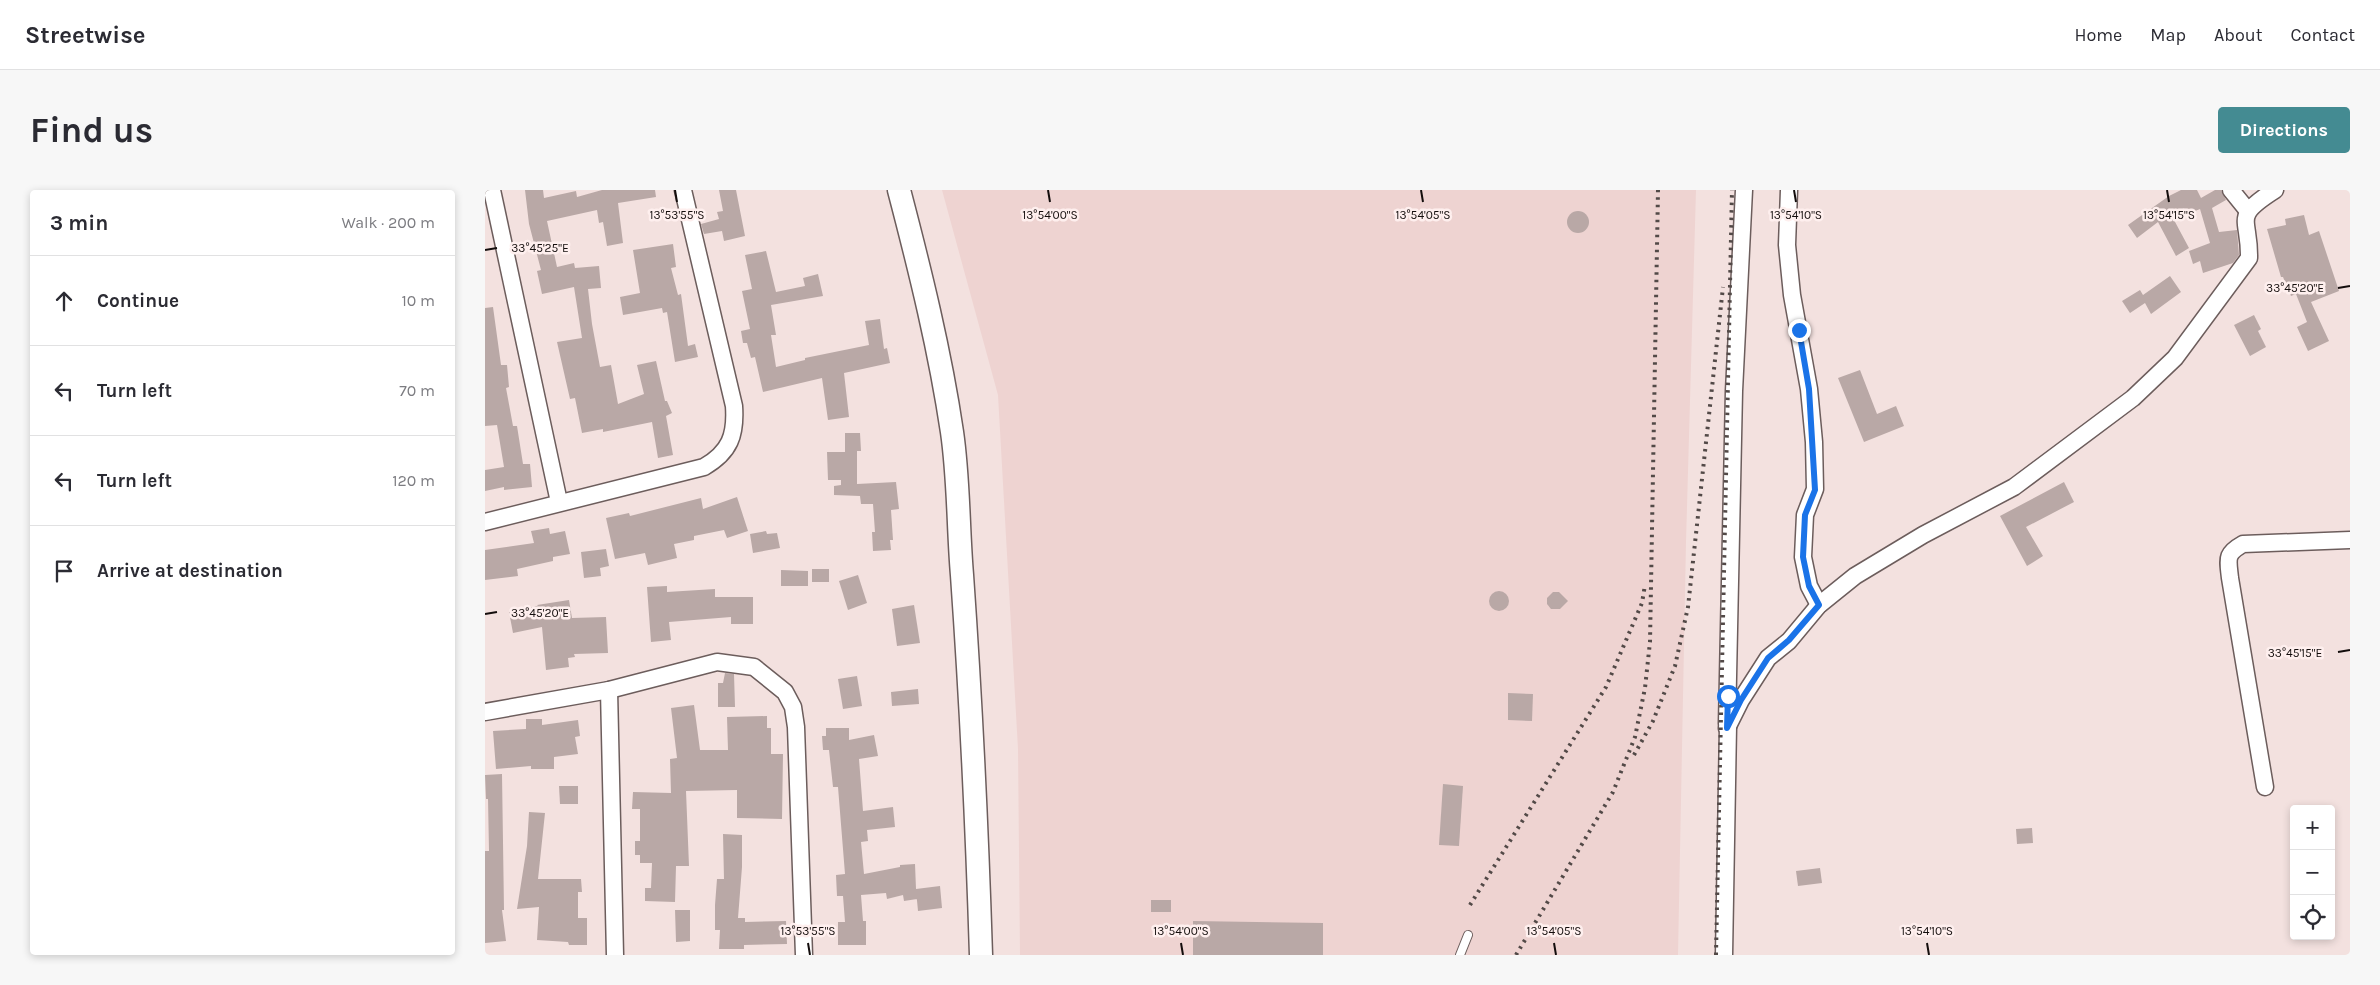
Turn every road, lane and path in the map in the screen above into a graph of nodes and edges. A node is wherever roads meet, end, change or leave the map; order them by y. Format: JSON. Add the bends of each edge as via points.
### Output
{"nodes":[{"id":1,"x":492,"y":190,"type":"edge"},
{"id":2,"x":683,"y":190,"type":"edge"},
{"id":3,"x":899,"y":190,"type":"edge"},
{"id":4,"x":1744,"y":190,"type":"edge"},
{"id":5,"x":1789,"y":190,"type":"edge"},
{"id":6,"x":2231,"y":190,"type":"edge"},
{"id":7,"x":2275,"y":190,"type":"edge"},
{"id":8,"x":2248,"y":211,"type":"junction"},
{"id":9,"x":559,"y":502,"type":"junction"},
{"id":10,"x":485,"y":522,"type":"edge"},
{"id":11,"x":2350,"y":540,"type":"edge"},
{"id":12,"x":1819,"y":605,"type":"junction"},
{"id":13,"x":609,"y":690,"type":"junction"},
{"id":14,"x":485,"y":712,"type":"edge"},
{"id":15,"x":1728,"y":726,"type":"junction"},
{"id":16,"x":2265,"y":787,"type":"dead end"},
{"id":17,"x":1468,"y":935,"type":"dead end"},
{"id":18,"x":615,"y":955,"type":"edge"},
{"id":19,"x":804,"y":955,"type":"edge"},
{"id":20,"x":981,"y":955,"type":"edge"},
{"id":21,"x":1460,"y":955,"type":"edge"},
{"id":22,"x":1724,"y":955,"type":"edge"}],
"edges":[{"from":1,"to":9,"type":"street"},
{"from":2,"to":9,"type":"street","via":[[734,406],[735,426],[729,444],[722,454],[704,467]]},
{"from":3,"to":20,"type":"main road","via":[[938,357],[959,492]]},
{"from":4,"to":15,"type":"street","via":[[1734,390]]},
{"from":5,"to":12,"type":"street","via":[[1787,245],[1791,287],[1809,389],[1814,442],[1815,490],[1805,515],[1803,557],[1809,586]]},
{"from":6,"to":8,"type":"street"},
{"from":7,"to":8,"type":"street","via":[[2255,202]]},
{"from":8,"to":12,"type":"street","via":[[2245,234],[2249,258],[2175,358],[2133,398],[2014,487],[1923,535],[1855,576]]},
{"from":9,"to":10,"type":"street"},
{"from":11,"to":16,"type":"street","via":[[2243,544],[2232,550],[2228,558]]},
{"from":12,"to":15,"type":"street","via":[[1789,640],[1768,658]]},
{"from":13,"to":14,"type":"street"},
{"from":13,"to":18,"type":"street"},
{"from":13,"to":19,"type":"street","via":[[717,662],[754,667],[785,692],[793,707],[797,727]]},
{"from":15,"to":22,"type":"street"},
{"from":17,"to":21,"type":"lane"}]}
